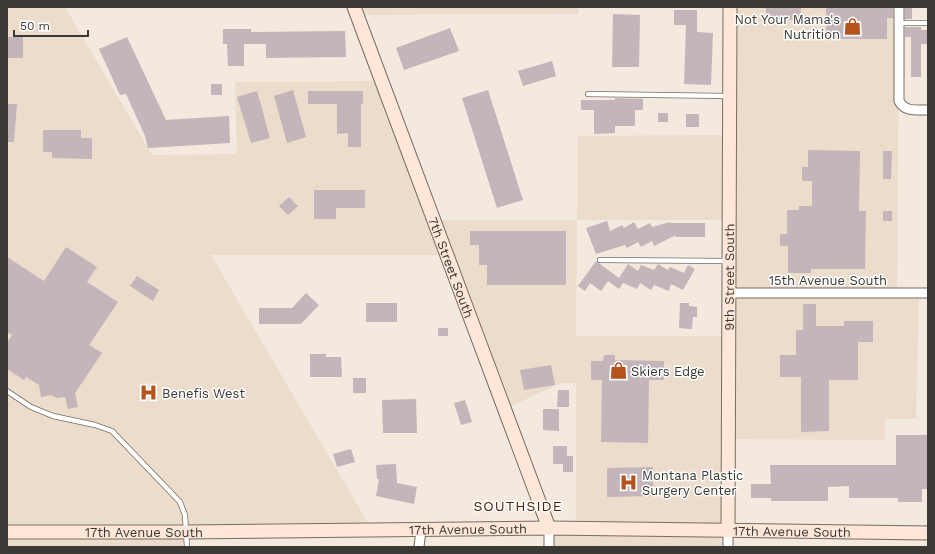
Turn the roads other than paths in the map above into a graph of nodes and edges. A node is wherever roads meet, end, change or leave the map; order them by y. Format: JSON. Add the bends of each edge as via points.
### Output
{"nodes":[{"id":1,"x":354,"y":7,"type":"edge"},
{"id":2,"x":730,"y":7,"type":"edge"},
{"id":3,"x":899,"y":7,"type":"edge"},
{"id":4,"x":899,"y":23,"type":"junction"},
{"id":5,"x":928,"y":23,"type":"edge"},
{"id":6,"x":588,"y":94,"type":"dead end"},
{"id":7,"x":729,"y":96,"type":"junction"},
{"id":8,"x":928,"y":110,"type":"edge"},
{"id":9,"x":600,"y":260,"type":"dead end"},
{"id":10,"x":728,"y":261,"type":"junction"},
{"id":11,"x":728,"y":293,"type":"junction"},
{"id":12,"x":928,"y":293,"type":"edge"},
{"id":13,"x":7,"y":391,"type":"edge"},
{"id":14,"x":549,"y":528,"type":"junction"},
{"id":15,"x":421,"y":530,"type":"junction"},
{"id":16,"x":728,"y":531,"type":"junction"},
{"id":17,"x":7,"y":532,"type":"edge"},
{"id":18,"x":187,"y":532,"type":"junction"},
{"id":19,"x":928,"y":533,"type":"edge"},
{"id":20,"x":187,"y":547,"type":"edge"},
{"id":21,"x":419,"y":547,"type":"edge"},
{"id":22,"x":549,"y":547,"type":"edge"},
{"id":23,"x":728,"y":547,"type":"edge"}],
"edges":[{"from":1,"to":14,"type":"street","name":"7th Street South"},
{"from":2,"to":7,"type":"street","name":"9th Street South"},
{"from":3,"to":4,"type":"street"},
{"from":4,"to":5,"type":"lane"},
{"from":4,"to":8,"type":"street","via":[[899,101],[902,107],[908,110]]},
{"from":6,"to":7,"type":"lane"},
{"from":7,"to":10,"type":"street","name":"9th Street South"},
{"from":9,"to":10,"type":"lane"},
{"from":10,"to":11,"type":"street","name":"9th Street South"},
{"from":11,"to":12,"type":"street","name":"15th Avenue South"},
{"from":11,"to":16,"type":"street","name":"9th Street South"},
{"from":13,"to":18,"type":"lane","via":[[53,416],[95,424],[112,431],[180,502]]},
{"from":14,"to":15,"type":"street","name":"17th Avenue South"},
{"from":14,"to":16,"type":"street","name":"17th Avenue South"},
{"from":14,"to":22,"type":"street"},
{"from":15,"to":18,"type":"street","name":"17th Avenue South"},
{"from":15,"to":21,"type":"street"},
{"from":16,"to":19,"type":"street","name":"17th Avenue South"},
{"from":16,"to":23,"type":"street","name":"9th Street South"},
{"from":17,"to":18,"type":"street","name":"17th Avenue South"},
{"from":18,"to":20,"type":"lane"}]}
